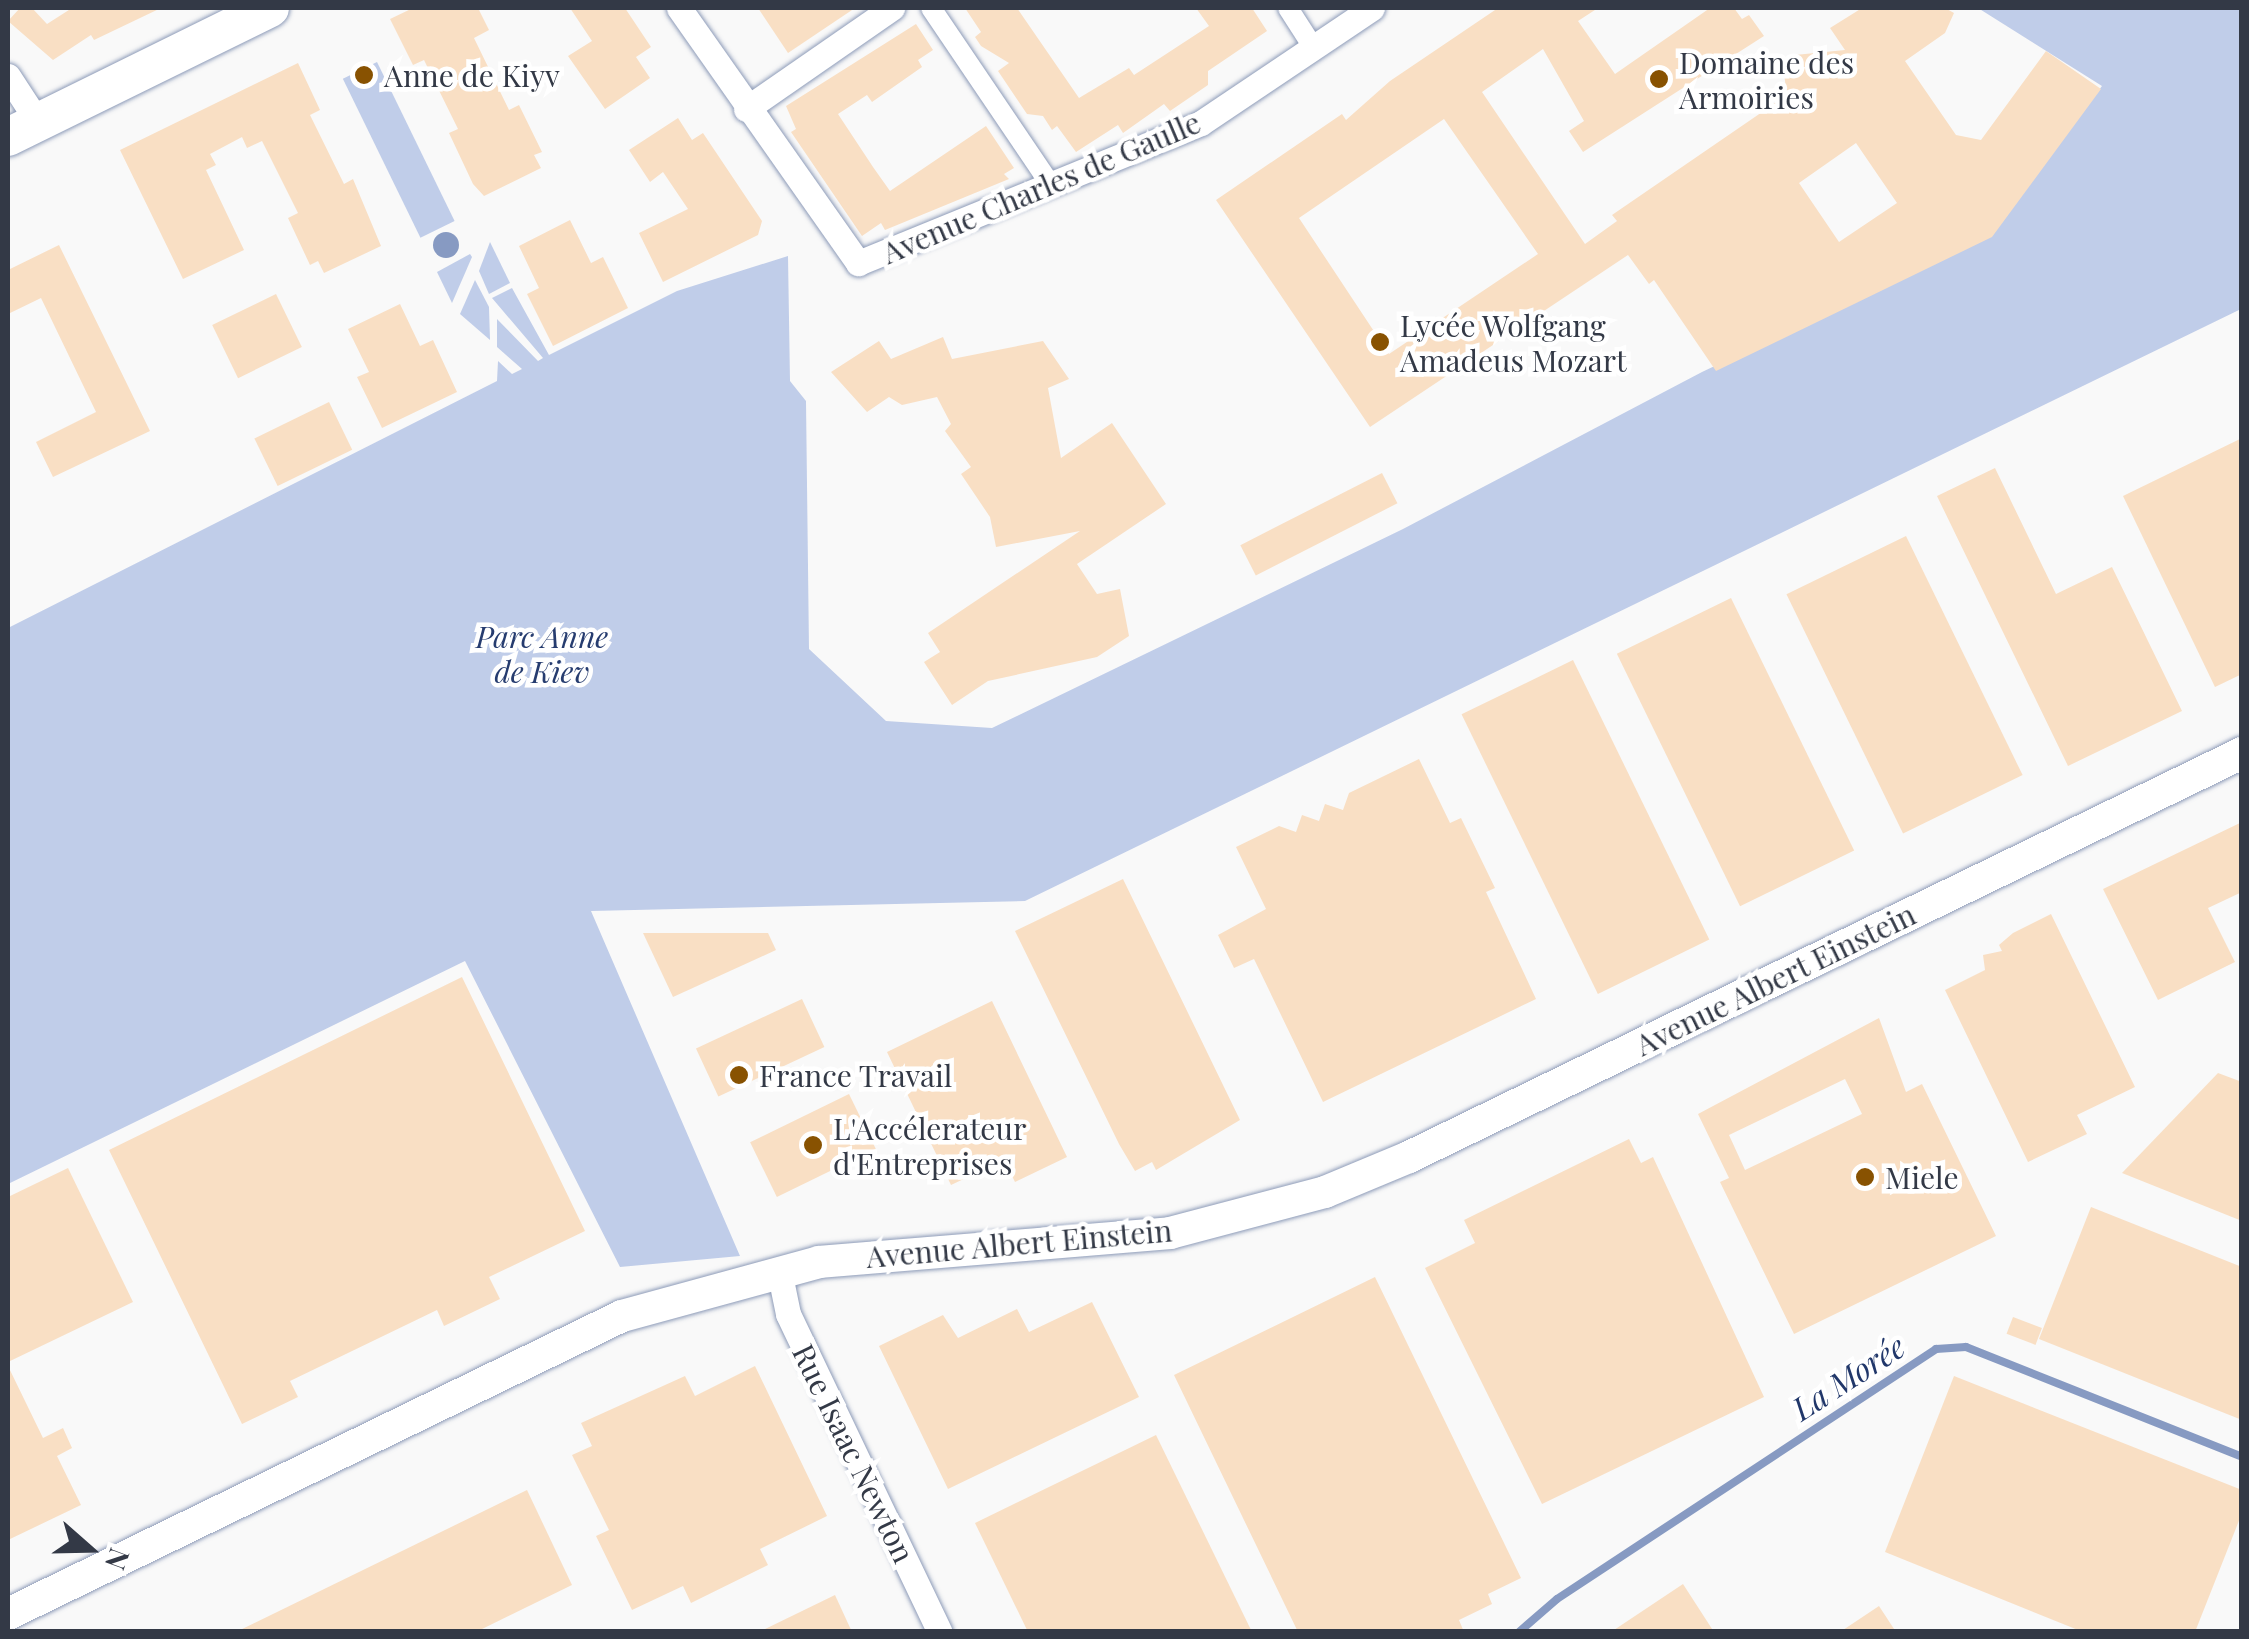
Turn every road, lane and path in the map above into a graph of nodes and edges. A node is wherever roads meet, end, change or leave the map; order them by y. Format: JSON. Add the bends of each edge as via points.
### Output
{"nodes":[{"id":1,"x":270,"y":8,"type":"edge"},
{"id":2,"x":678,"y":8,"type":"edge"},
{"id":3,"x":892,"y":8,"type":"edge"},
{"id":4,"x":931,"y":8,"type":"edge"},
{"id":5,"x":1288,"y":8,"type":"edge"},
{"id":6,"x":1372,"y":8,"type":"edge"},
{"id":7,"x":1314,"y":46,"type":"junction"},
{"id":8,"x":8,"y":76,"type":"edge"},
{"id":9,"x":746,"y":108,"type":"junction"},
{"id":10,"x":23,"y":129,"type":"edge"},
{"id":11,"x":1051,"y":185,"type":"junction"},
{"id":12,"x":2242,"y":754,"type":"edge"},
{"id":13,"x":779,"y":1270,"type":"junction"},
{"id":14,"x":8,"y":1614,"type":"edge"},
{"id":15,"x":940,"y":1632,"type":"edge"}],
"edges":[{"from":1,"to":10,"type":"main road"},
{"from":2,"to":9,"type":"street"},
{"from":3,"to":9,"type":"street"},
{"from":4,"to":11,"type":"street"},
{"from":5,"to":7,"type":"street"},
{"from":6,"to":7,"type":"street","name":"Avenue Charles de Gaulle"},
{"from":7,"to":11,"type":"street","name":"Avenue Charles de Gaulle","via":[[1201,124]]},
{"from":8,"to":10,"type":"street"},
{"from":9,"to":11,"type":"street","name":"Avenue Charles de Gaulle","via":[[858,263]]},
{"from":12,"to":13,"type":"street","name":"Avenue Albert Einstein","via":[[1410,1158],[1325,1192],[1170,1233],[860,1256]]},
{"from":13,"to":14,"type":"street","name":"Avenue Albert Einstein","via":[[622,1316]]},
{"from":13,"to":15,"type":"street","name":"Rue Isaac Newton","via":[[788,1314]]}]}
